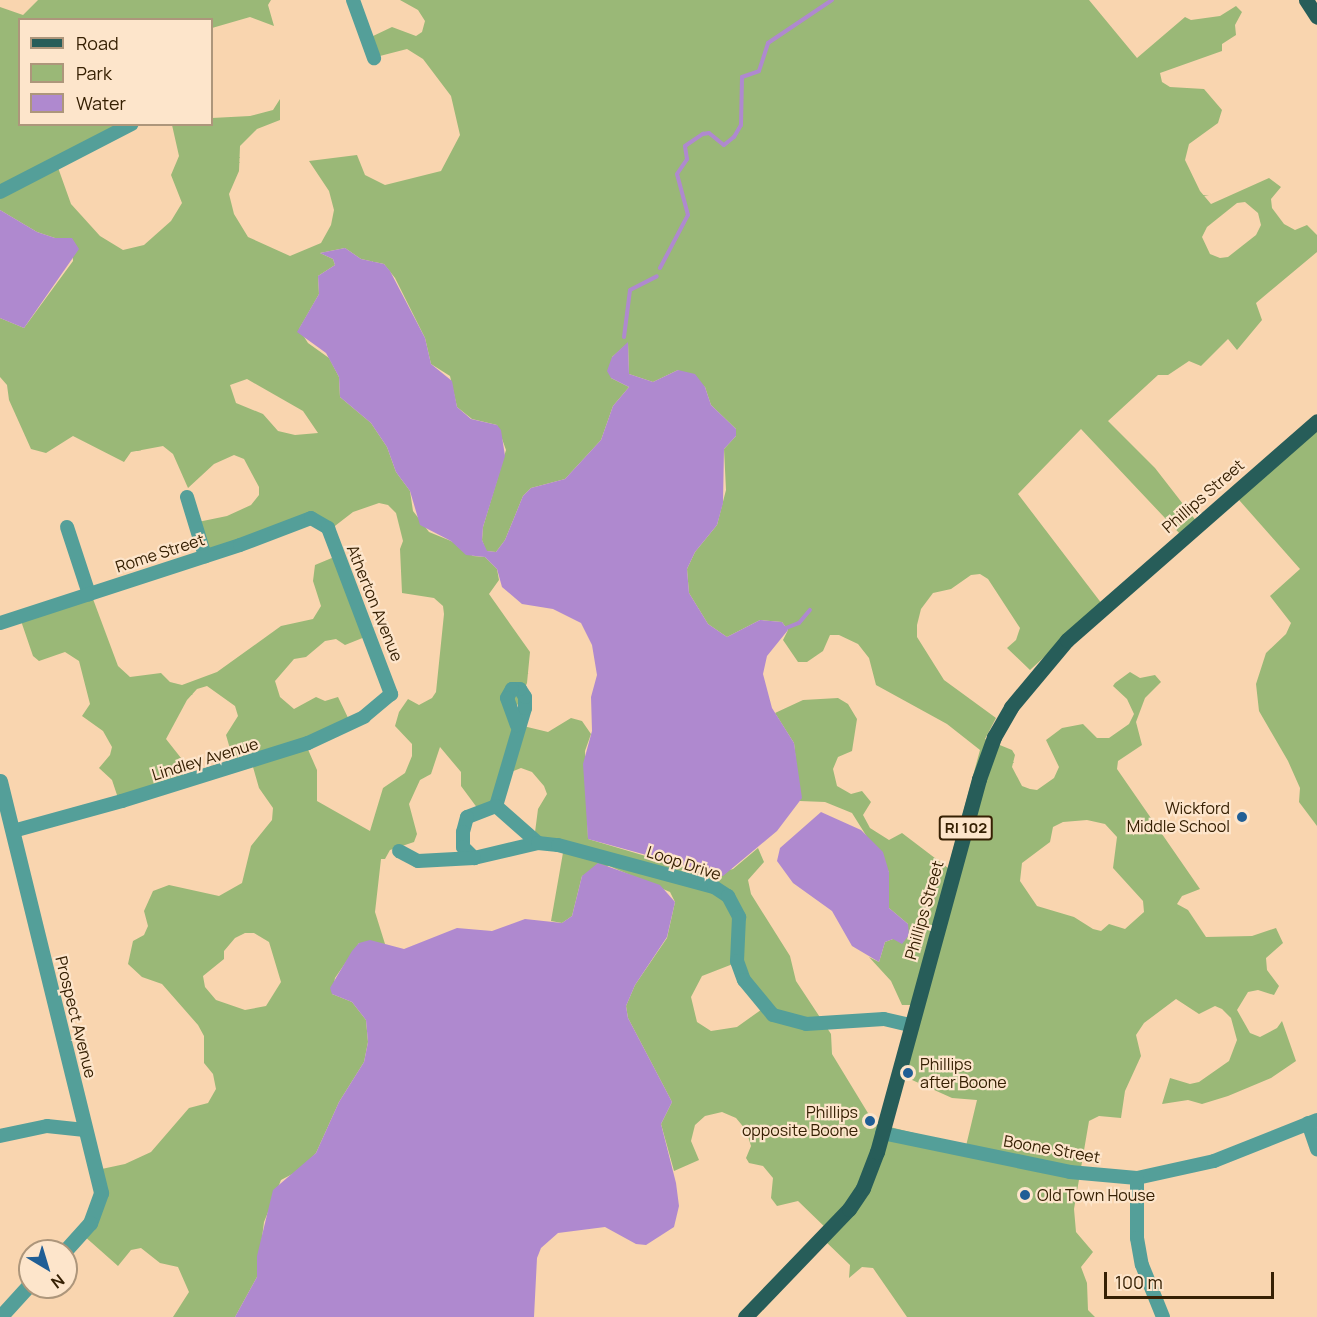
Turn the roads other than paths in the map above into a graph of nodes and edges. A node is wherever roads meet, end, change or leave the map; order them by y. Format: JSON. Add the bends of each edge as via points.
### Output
{"nodes":[{"id":1,"x":353,"y":0,"type":"edge"},
{"id":2,"x":1306,"y":0,"type":"edge"},
{"id":3,"x":1317,"y":17,"type":"edge"},
{"id":4,"x":374,"y":58,"type":"dead end"},
{"id":5,"x":128,"y":126,"type":"edge"},
{"id":6,"x":0,"y":192,"type":"edge"},
{"id":7,"x":1317,"y":421,"type":"edge"},
{"id":8,"x":187,"y":497,"type":"dead end"},
{"id":9,"x":67,"y":527,"type":"dead end"},
{"id":10,"x":328,"y":528,"type":"joint"},
{"id":11,"x":205,"y":556,"type":"junction"},
{"id":12,"x":89,"y":594,"type":"junction"},
{"id":13,"x":0,"y":623,"type":"edge"},
{"id":14,"x":390,"y":690,"type":"joint"},
{"id":15,"x":517,"y":725,"type":"dead end"},
{"id":16,"x":0,"y":781,"type":"edge"},
{"id":17,"x":496,"y":806,"type":"junction"},
{"id":18,"x":13,"y":831,"type":"junction"},
{"id":19,"x":538,"y":843,"type":"junction"},
{"id":20,"x":399,"y":851,"type":"dead end"},
{"id":21,"x":474,"y":858,"type":"junction"},
{"id":22,"x":910,"y":1025,"type":"junction"},
{"id":23,"x":1313,"y":1122,"type":"edge"},
{"id":24,"x":85,"y":1130,"type":"junction"},
{"id":25,"x":882,"y":1133,"type":"junction"},
{"id":26,"x":0,"y":1136,"type":"edge"},
{"id":27,"x":1317,"y":1149,"type":"edge"},
{"id":28,"x":1137,"y":1178,"type":"junction"},
{"id":29,"x":75,"y":1239,"type":"edge"},
{"id":30,"x":18,"y":1297,"type":"edge"},
{"id":31,"x":0,"y":1317,"type":"edge"},
{"id":32,"x":745,"y":1317,"type":"edge"},
{"id":33,"x":1163,"y":1317,"type":"edge"}],
"edges":[{"from":1,"to":4,"type":"street"},
{"from":2,"to":3,"type":"main road"},
{"from":5,"to":6,"type":"street"},
{"from":7,"to":22,"type":"main road","name":"Phillips Street","number":"RI 102","via":[[1067,640],[1011,706],[994,737],[979,779]]},
{"from":8,"to":11,"type":"street"},
{"from":9,"to":12,"type":"street"},
{"from":10,"to":11,"type":"street","name":"Rome Street","via":[[311,518]]},
{"from":10,"to":14,"type":"street","name":"Atherton Avenue"},
{"from":11,"to":12,"type":"street","name":"Rome Street"},
{"from":12,"to":13,"type":"street","name":"Rome Street"},
{"from":14,"to":18,"type":"street","name":"Lindley Avenue","via":[[391,694],[364,717],[308,743],[149,794]]},
{"from":15,"to":17,"type":"street"},
{"from":16,"to":18,"type":"street","name":"Prospect Avenue"},
{"from":17,"to":19,"type":"street"},
{"from":17,"to":21,"type":"street","via":[[467,817],[463,847]]},
{"from":18,"to":24,"type":"street","name":"Prospect Avenue"},
{"from":19,"to":21,"type":"street","name":"Loop Drive"},
{"from":19,"to":22,"type":"street","name":"Loop Drive","via":[[577,848],[714,887],[728,896],[740,917],[737,961],[744,980],[773,1015],[806,1024],[884,1019]]},
{"from":20,"to":21,"type":"street","name":"Loop Drive","via":[[418,861]]},
{"from":22,"to":25,"type":"main road","name":"Phillips Street","number":"RI 102"},
{"from":23,"to":27,"type":"street"},
{"from":23,"to":28,"type":"street","name":"Boone Street","via":[[1214,1161]]},
{"from":24,"to":26,"type":"street","via":[[47,1126]]},
{"from":24,"to":29,"type":"street","name":"Prospect Avenue","via":[[101,1193],[90,1222]]},
{"from":25,"to":28,"type":"street","name":"Boone Street","via":[[1070,1172]]},
{"from":25,"to":32,"type":"main road","name":"Phillips Street","number":"RI 102","via":[[863,1188],[849,1209]]},
{"from":28,"to":33,"type":"street","via":[[1137,1238],[1142,1265]]},
{"from":30,"to":31,"type":"street"}]}
